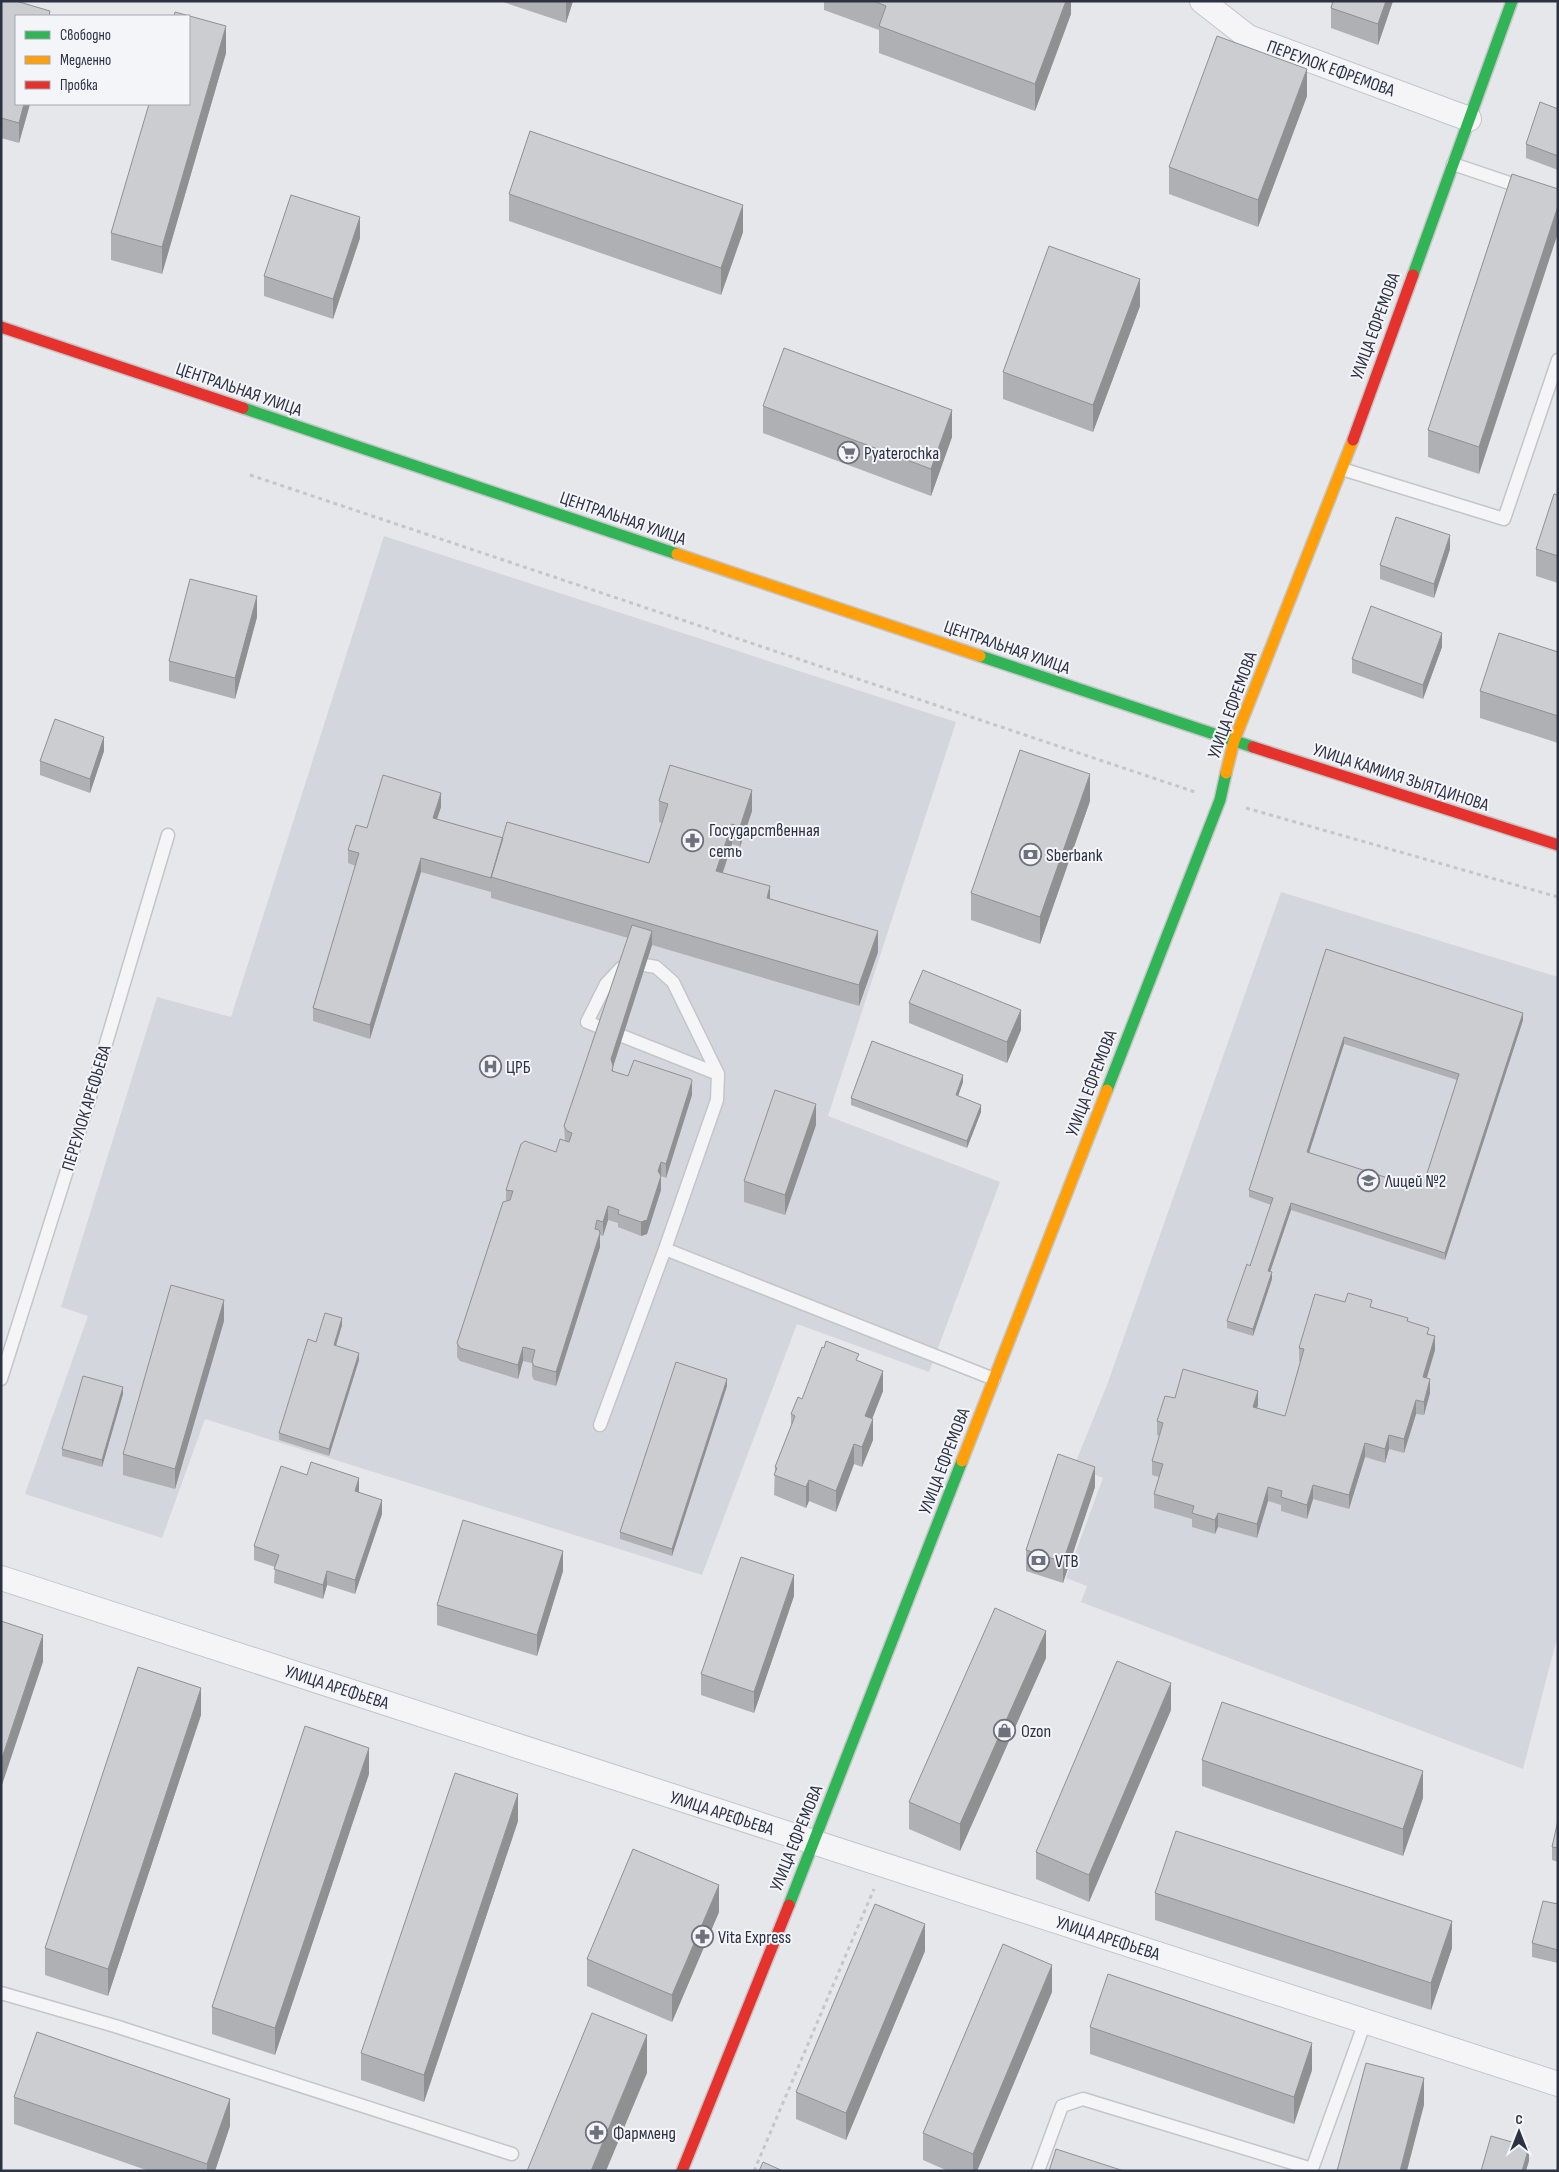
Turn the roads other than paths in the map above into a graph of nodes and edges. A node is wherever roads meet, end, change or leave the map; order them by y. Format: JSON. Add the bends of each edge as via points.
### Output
{"nodes":[{"id":1,"x":1202,"y":1,"type":"edge"},
{"id":2,"x":1512,"y":1,"type":"edge"},
{"id":3,"x":1469,"y":119,"type":"junction"},
{"id":4,"x":1452,"y":164,"type":"junction"},
{"id":5,"x":1540,"y":194,"type":"edge"},
{"id":6,"x":1,"y":327,"type":"edge"},
{"id":7,"x":1558,"y":360,"type":"edge"},
{"id":8,"x":1342,"y":469,"type":"junction"},
{"id":9,"x":1234,"y":741,"type":"junction"},
{"id":10,"x":168,"y":835,"type":"dead end"},
{"id":11,"x":1558,"y":845,"type":"edge"},
{"id":12,"x":718,"y":1074,"type":"junction"},
{"id":13,"x":665,"y":1249,"type":"junction"},
{"id":14,"x":1,"y":1379,"type":"edge"},
{"id":15,"x":994,"y":1379,"type":"junction"},
{"id":16,"x":600,"y":1425,"type":"dead end"},
{"id":17,"x":1,"y":1578,"type":"edge"},
{"id":18,"x":814,"y":1842,"type":"junction"},
{"id":19,"x":1,"y":1993,"type":"edge"},
{"id":20,"x":1365,"y":2022,"type":"junction"},
{"id":21,"x":1558,"y":2084,"type":"edge"},
{"id":22,"x":512,"y":2154,"type":"dead end"},
{"id":23,"x":1311,"y":2170,"type":"edge"},
{"id":24,"x":682,"y":2171,"type":"edge"},
{"id":25,"x":1038,"y":2171,"type":"edge"}],
"edges":[{"from":1,"to":3,"type":"street","name":"ПЕРЕУЛОК ЕФРЕМОВА","via":[[1248,37]]},
{"from":2,"to":3,"type":"street","name":"УЛИЦА ЕФРЕМОВА"},
{"from":3,"to":4,"type":"street","name":"УЛИЦА ЕФРЕМОВА"},
{"from":4,"to":5,"type":"lane"},
{"from":4,"to":8,"type":"street","name":"УЛИЦА ЕФРЕМОВА"},
{"from":6,"to":9,"type":"street","name":"ЦЕНТРАЛЬНАЯ УЛИЦА"},
{"from":7,"to":8,"type":"lane","via":[[1504,519]]},
{"from":8,"to":9,"type":"street","name":"УЛИЦА ЕФРЕМОВА"},
{"from":9,"to":11,"type":"street","name":"УЛИЦА КАМИЛЯ ЗЫЯТДИНОВА"},
{"from":9,"to":15,"type":"street","name":"УЛИЦА ЕФРЕМОВА","via":[[1220,800]]},
{"from":10,"to":14,"type":"lane","name":"ПЕРЕУЛОК АРЕФЬЕВА"},
{"from":12,"to":12,"type":"lane","via":[[673,982],[656,967],[639,964],[621,968],[606,984],[587,1022]]},
{"from":12,"to":13,"type":"lane","via":[[717,1100]]},
{"from":13,"to":15,"type":"lane"},
{"from":13,"to":16,"type":"lane"},
{"from":15,"to":18,"type":"street","name":"УЛИЦА ЕФРЕМОВА"},
{"from":17,"to":18,"type":"street","name":"УЛИЦА АРЕФЬЕВА"},
{"from":18,"to":20,"type":"street","name":"УЛИЦА АРЕФЬЕВА"},
{"from":18,"to":24,"type":"street","name":"УЛИЦА ЕФРЕМОВА"},
{"from":19,"to":22,"type":"lane","via":[[115,2026]]},
{"from":20,"to":21,"type":"street","name":"УЛИЦА АРЕФЬЕВА"},
{"from":20,"to":23,"type":"lane"},
{"from":23,"to":25,"type":"lane","via":[[1083,2099],[1062,2106],[1049,2154]]}]}
